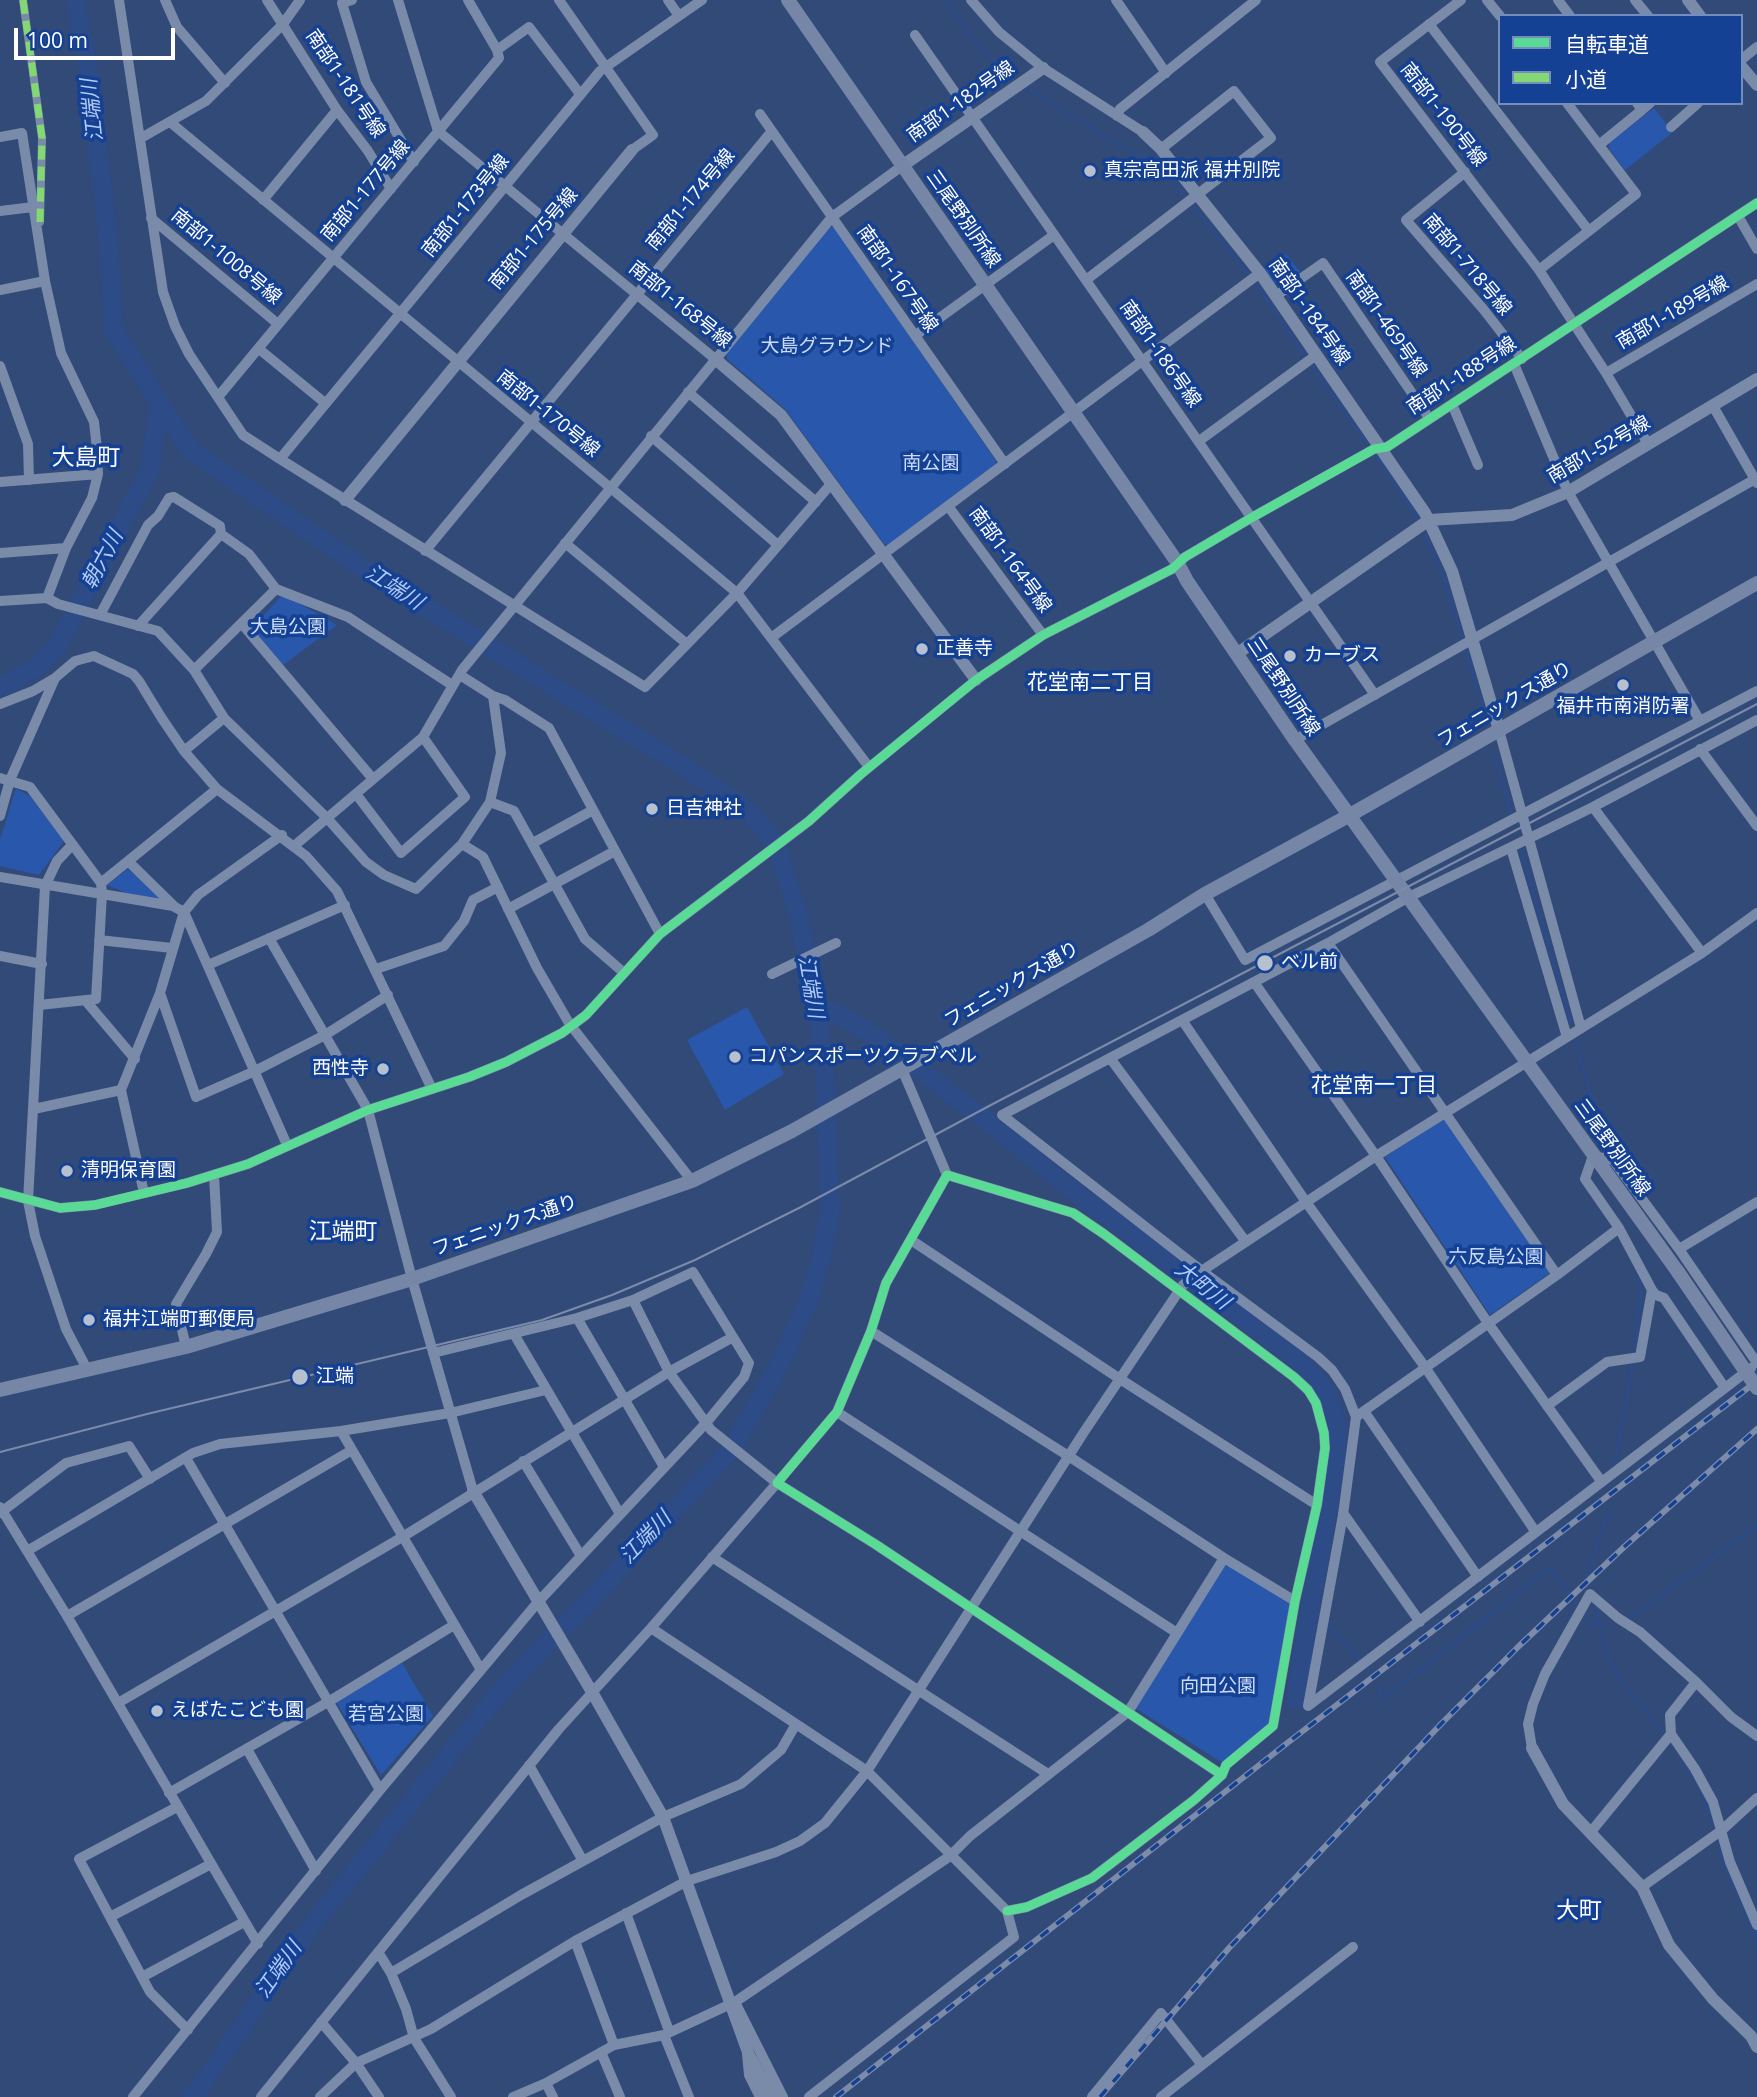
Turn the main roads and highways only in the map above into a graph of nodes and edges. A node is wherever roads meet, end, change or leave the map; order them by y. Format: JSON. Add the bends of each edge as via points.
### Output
{"nodes":[{"id":1,"x":788,"y":0,"type":"edge"},
{"id":2,"x":1757,"y":583,"type":"edge"},
{"id":3,"x":1350,"y":815,"type":"junction"},
{"id":4,"x":1757,"y":1388,"type":"edge"},
{"id":5,"x":0,"y":1390,"type":"edge"}],
"edges":[{"from":1,"to":3,"type":"main road","name":"三尾野別所線"},
{"from":2,"to":3,"type":"main road","name":"フェニックス通り"},
{"from":3,"to":4,"type":"main road","name":"三尾野別所線","bridge":true},
{"from":3,"to":5,"type":"main road","name":"フェニックス通り","via":[[792,1131],[692,1181],[412,1279],[186,1347]]}]}
